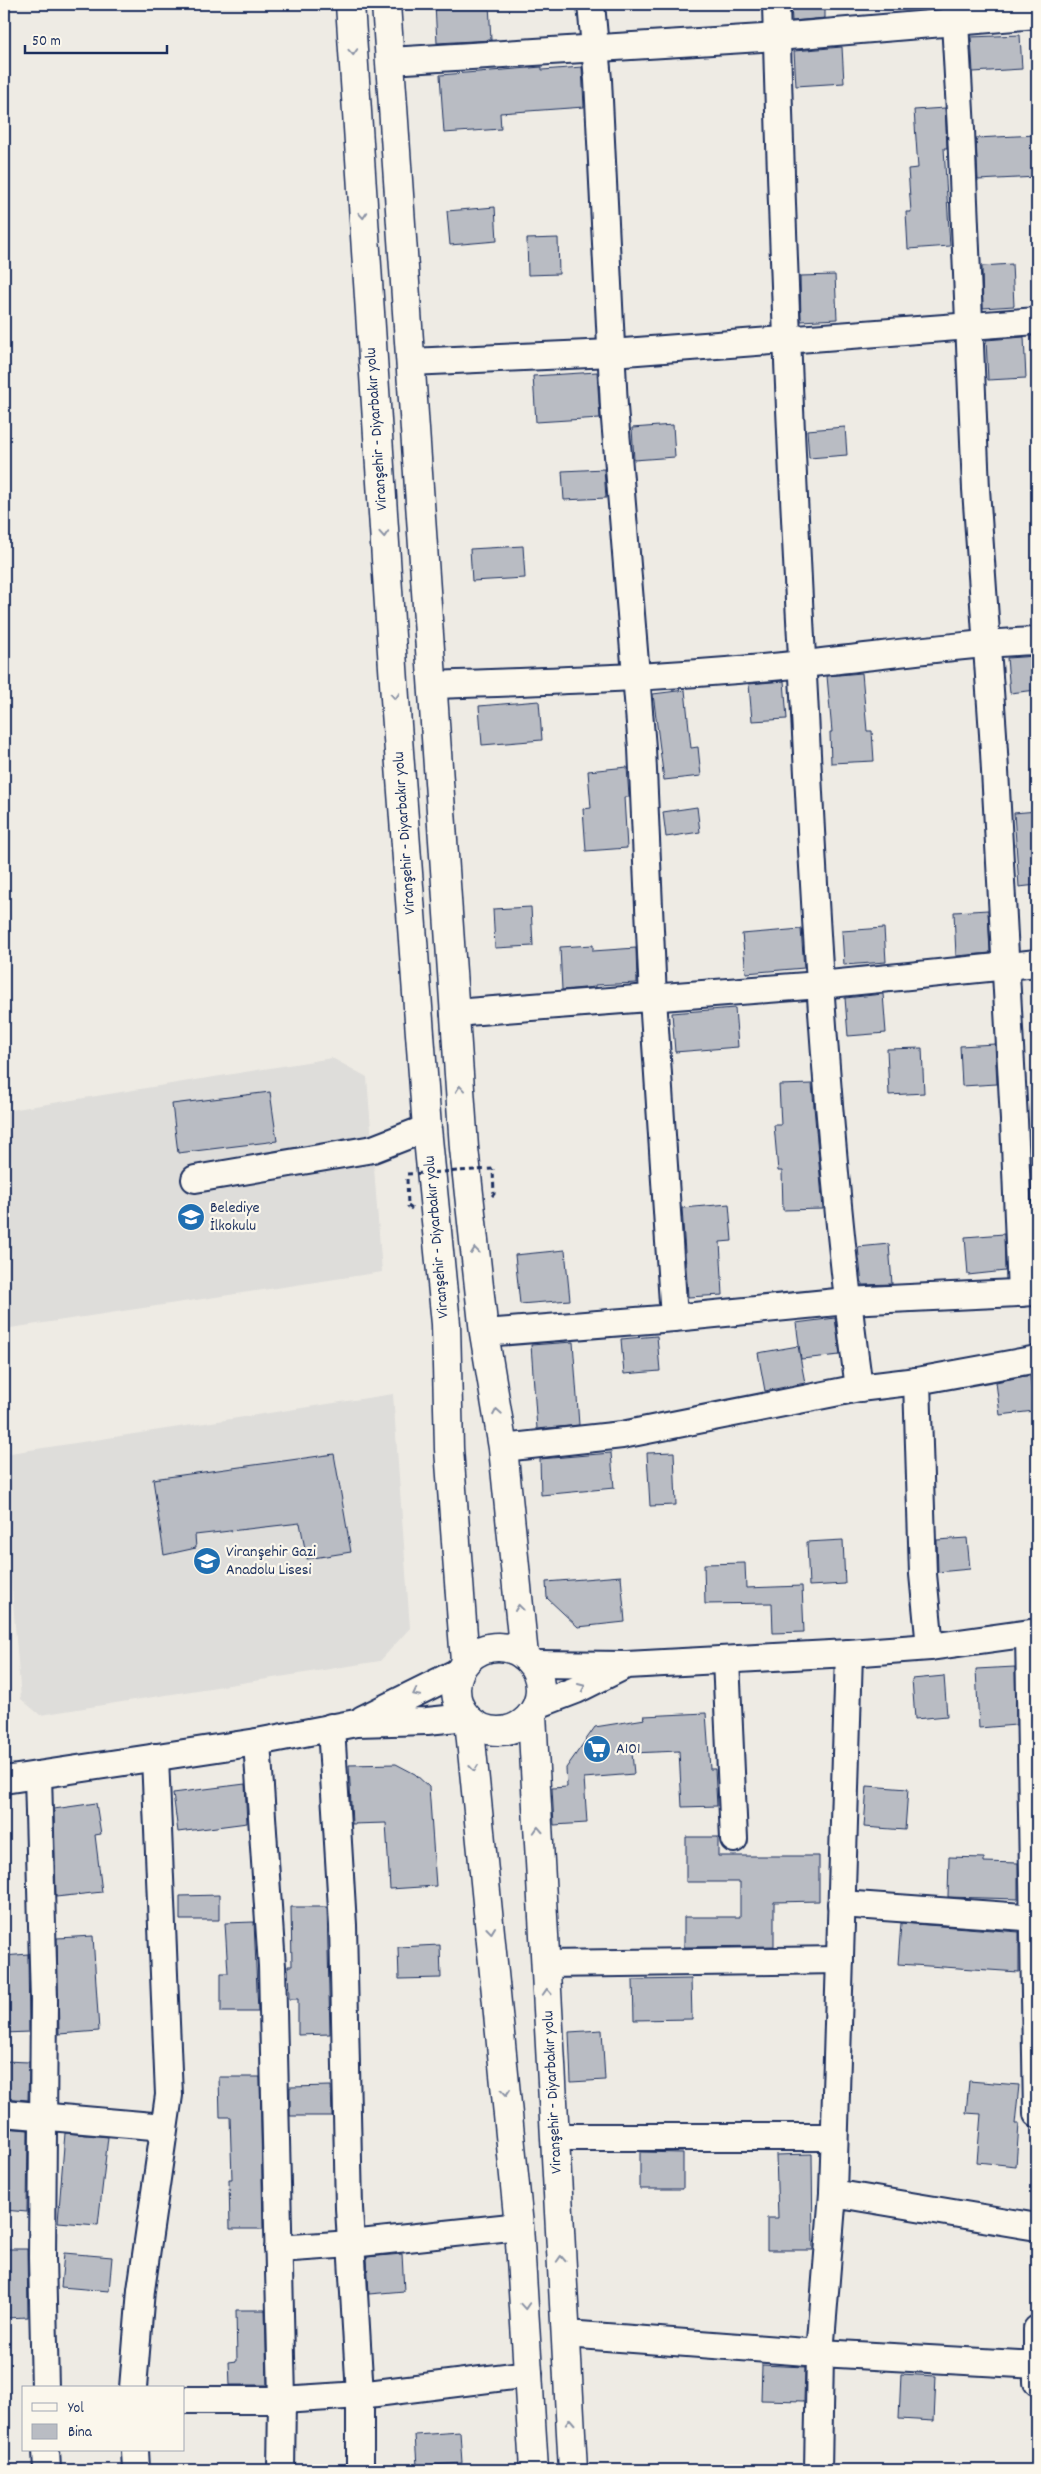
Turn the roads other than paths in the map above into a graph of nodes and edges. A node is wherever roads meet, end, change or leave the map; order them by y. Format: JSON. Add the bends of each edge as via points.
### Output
{"nodes":[{"id":1,"x":350,"y":4,"type":"edge"},
{"id":2,"x":386,"y":4,"type":"edge"},
{"id":3,"x":591,"y":4,"type":"edge"},
{"id":4,"x":776,"y":4,"type":"edge"},
{"id":5,"x":954,"y":13,"type":"edge"},
{"id":6,"x":1037,"y":15,"type":"edge"},
{"id":7,"x":776,"y":37,"type":"junction"},
{"id":8,"x":595,"y":48,"type":"junction"},
{"id":9,"x":390,"y":61,"type":"junction"},
{"id":10,"x":1037,"y":321,"type":"edge"},
{"id":11,"x":970,"y":325,"type":"junction"},
{"id":12,"x":786,"y":340,"type":"junction"},
{"id":13,"x":611,"y":353,"type":"junction"},
{"id":14,"x":410,"y":362,"type":"junction"},
{"id":15,"x":1037,"y":641,"type":"edge"},
{"id":16,"x":987,"y":643,"type":"junction"},
{"id":17,"x":802,"y":664,"type":"junction"},
{"id":18,"x":636,"y":676,"type":"junction"},
{"id":19,"x":432,"y":685,"type":"junction"},
{"id":20,"x":1037,"y":963,"type":"edge"},
{"id":21,"x":1005,"y":966,"type":"junction"},
{"id":22,"x":820,"y":986,"type":"junction"},
{"id":23,"x":653,"y":998,"type":"junction"},
{"id":24,"x":454,"y":1014,"type":"junction"},
{"id":25,"x":427,"y":1128,"type":"junction"},
{"id":26,"x":195,"y":1179,"type":"dead end"},
{"id":27,"x":1029,"y":1292,"type":"edge"},
{"id":28,"x":847,"y":1301,"type":"junction"},
{"id":29,"x":674,"y":1318,"type":"junction"},
{"id":30,"x":484,"y":1333,"type":"junction"},
{"id":31,"x":1037,"y":1359,"type":"edge"},
{"id":32,"x":917,"y":1381,"type":"junction"},
{"id":33,"x":859,"y":1388,"type":"junction"},
{"id":34,"x":503,"y":1448,"type":"junction"},
{"id":35,"x":1033,"y":1633,"type":"edge"},
{"id":36,"x":930,"y":1648,"type":"junction"},
{"id":37,"x":849,"y":1653,"type":"junction"},
{"id":38,"x":528,"y":1660,"type":"junction"},
{"id":39,"x":726,"y":1660,"type":"junction"},
{"id":40,"x":627,"y":1665,"type":"junction"},
{"id":41,"x":462,"y":1667,"type":"junction"},
{"id":42,"x":534,"y":1709,"type":"junction"},
{"id":43,"x":468,"y":1719,"type":"junction"},
{"id":44,"x":343,"y":1725,"type":"junction"},
{"id":45,"x":257,"y":1742,"type":"junction"},
{"id":46,"x":155,"y":1757,"type":"junction"},
{"id":47,"x":38,"y":1775,"type":"junction"},
{"id":48,"x":4,"y":1780,"type":"edge"},
{"id":49,"x":734,"y":1839,"type":"dead end"},
{"id":50,"x":841,"y":1904,"type":"junction"},
{"id":51,"x":1036,"y":1918,"type":"edge"},
{"id":52,"x":840,"y":1960,"type":"junction"},
{"id":53,"x":546,"y":1964,"type":"junction"},
{"id":54,"x":4,"y":2113,"type":"edge"},
{"id":55,"x":1037,"y":2114,"type":"edge"},
{"id":56,"x":43,"y":2117,"type":"junction"},
{"id":57,"x":164,"y":2128,"type":"junction"},
{"id":58,"x":555,"y":2137,"type":"junction"},
{"id":59,"x":834,"y":2137,"type":"junction"},
{"id":60,"x":833,"y":2193,"type":"junction"},
{"id":61,"x":519,"y":2226,"type":"junction"},
{"id":62,"x":1037,"y":2227,"type":"edge"},
{"id":63,"x":352,"y":2244,"type":"junction"},
{"id":64,"x":278,"y":2250,"type":"junction"},
{"id":65,"x":1037,"y":2328,"type":"edge"},
{"id":66,"x":566,"y":2334,"type":"junction"},
{"id":67,"x":820,"y":2353,"type":"junction"},
{"id":68,"x":1037,"y":2365,"type":"edge"},
{"id":69,"x":529,"y":2374,"type":"junction"},
{"id":70,"x":1037,"y":2382,"type":"edge"},
{"id":71,"x":45,"y":2386,"type":"edge"},
{"id":72,"x":133,"y":2386,"type":"edge"},
{"id":73,"x":360,"y":2395,"type":"junction"},
{"id":74,"x":185,"y":2400,"type":"edge"},
{"id":75,"x":282,"y":2400,"type":"junction"},
{"id":76,"x":46,"y":2452,"type":"edge"},
{"id":77,"x":135,"y":2452,"type":"edge"},
{"id":78,"x":46,"y":2470,"type":"edge"},
{"id":79,"x":136,"y":2470,"type":"edge"},
{"id":80,"x":281,"y":2470,"type":"edge"},
{"id":81,"x":360,"y":2470,"type":"edge"},
{"id":82,"x":534,"y":2470,"type":"edge"},
{"id":83,"x":573,"y":2470,"type":"edge"},
{"id":84,"x":818,"y":2470,"type":"edge"}],
"edges":[{"from":1,"to":25,"type":"main road","name":"Viranşehir - Diyarbakır yolu","one_way":true,"via":[[395,698]]},
{"from":2,"to":9,"type":"main road"},
{"from":3,"to":8,"type":"street"},
{"from":4,"to":7,"type":"street"},
{"from":5,"to":6,"type":"street"},
{"from":5,"to":7,"type":"street"},
{"from":5,"to":11,"type":"street"},
{"from":7,"to":8,"type":"street"},
{"from":7,"to":12,"type":"street"},
{"from":8,"to":9,"type":"street"},
{"from":8,"to":13,"type":"street"},
{"from":9,"to":14,"type":"main road"},
{"from":10,"to":11,"type":"street"},
{"from":11,"to":12,"type":"street"},
{"from":11,"to":16,"type":"street","via":[[976,489]]},
{"from":12,"to":13,"type":"street"},
{"from":12,"to":17,"type":"street"},
{"from":13,"to":14,"type":"street"},
{"from":13,"to":18,"type":"street"},
{"from":14,"to":19,"type":"main road"},
{"from":15,"to":16,"type":"street"},
{"from":16,"to":17,"type":"street"},
{"from":16,"to":21,"type":"street"},
{"from":17,"to":18,"type":"street"},
{"from":17,"to":22,"type":"street"},
{"from":18,"to":19,"type":"street"},
{"from":18,"to":23,"type":"street"},
{"from":19,"to":24,"type":"main road"},
{"from":20,"to":21,"type":"street"},
{"from":21,"to":22,"type":"street"},
{"from":21,"to":27,"type":"street"},
{"from":22,"to":23,"type":"street"},
{"from":22,"to":28,"type":"street"},
{"from":23,"to":24,"type":"street"},
{"from":23,"to":29,"type":"street"},
{"from":30,"to":24,"type":"main road","one_way":true,"via":[[464,1148]]},
{"from":25,"to":26,"type":"street","via":[[372,1149]]},
{"from":25,"to":41,"type":"main road","name":"Viranşehir - Diyarbakır yolu","via":[[446,1324],[449,1449]]},
{"from":27,"to":28,"type":"street"},
{"from":28,"to":29,"type":"street"},
{"from":28,"to":33,"type":"street"},
{"from":29,"to":30,"type":"street"},
{"from":34,"to":30,"type":"main road","one_way":true},
{"from":31,"to":32,"type":"street"},
{"from":32,"to":33,"type":"street"},
{"from":32,"to":36,"type":"street","via":[[923,1574]]},
{"from":33,"to":34,"type":"street","via":[[622,1435]]},
{"from":38,"to":34,"type":"main road","one_way":true},
{"from":35,"to":36,"type":"street"},
{"from":35,"to":51,"type":"street"},
{"from":36,"to":37,"type":"street"},
{"from":37,"to":39,"type":"street"},
{"from":37,"to":50,"type":"street"},
{"from":38,"to":40,"type":"street"},
{"from":38,"to":41,"type":"main road","via":[[513,1650],[493,1648],[475,1654]]},
{"from":38,"to":42,"type":"main road","via":[[540,1684]]},
{"from":39,"to":40,"type":"street"},
{"from":39,"to":49,"type":"street"},
{"from":42,"to":40,"type":"street","one_way":true},
{"from":41,"to":43,"type":"main road","via":[[456,1683],[456,1696]]},
{"from":41,"to":44,"type":"street","one_way":true},
{"from":42,"to":43,"type":"main road","via":[[524,1722],[502,1731],[490,1730]]},
{"from":53,"to":42,"type":"main road","name":"Viranşehir - Diyarbakır yolu","one_way":true},
{"from":43,"to":44,"type":"street"},
{"from":43,"to":61,"type":"main road","one_way":true},
{"from":44,"to":45,"type":"street"},
{"from":44,"to":63,"type":"street","via":[[343,1925]]},
{"from":45,"to":46,"type":"street"},
{"from":45,"to":64,"type":"street","via":[[272,1966]]},
{"from":46,"to":47,"type":"street"},
{"from":46,"to":57,"type":"street","via":[[169,2095]]},
{"from":47,"to":48,"type":"street"},
{"from":47,"to":56,"type":"street","via":[[44,2001]]},
{"from":50,"to":51,"type":"street"},
{"from":50,"to":52,"type":"street"},
{"from":51,"to":55,"type":"street"},
{"from":52,"to":53,"type":"street"},
{"from":52,"to":59,"type":"street"},
{"from":58,"to":53,"type":"main road","name":"Viranşehir - Diyarbakır yolu","one_way":true},
{"from":54,"to":56,"type":"street"},
{"from":56,"to":57,"type":"street"},
{"from":56,"to":71,"type":"street"},
{"from":57,"to":72,"type":"street","via":[[141,2290]]},
{"from":58,"to":59,"type":"street"},
{"from":66,"to":58,"type":"main road","name":"Viranşehir - Diyarbakır yolu","one_way":true},
{"from":59,"to":60,"type":"street"},
{"from":60,"to":62,"type":"street"},
{"from":60,"to":67,"type":"street"},
{"from":61,"to":63,"type":"street"},
{"from":61,"to":69,"type":"main road","one_way":true},
{"from":63,"to":64,"type":"street"},
{"from":63,"to":73,"type":"street"},
{"from":64,"to":75,"type":"street"},
{"from":65,"to":68,"type":"street"},
{"from":66,"to":67,"type":"street"},
{"from":83,"to":66,"type":"main road","name":"Viranşehir - Diyarbakır yolu","one_way":true},
{"from":67,"to":68,"type":"street"},
{"from":67,"to":84,"type":"street"},
{"from":68,"to":70,"type":"street"},
{"from":69,"to":73,"type":"street"},
{"from":69,"to":82,"type":"main road"},
{"from":73,"to":75,"type":"street"},
{"from":73,"to":81,"type":"street"},
{"from":74,"to":75,"type":"street"},
{"from":75,"to":80,"type":"street"},
{"from":76,"to":78,"type":"street"},
{"from":77,"to":79,"type":"street"}]}
